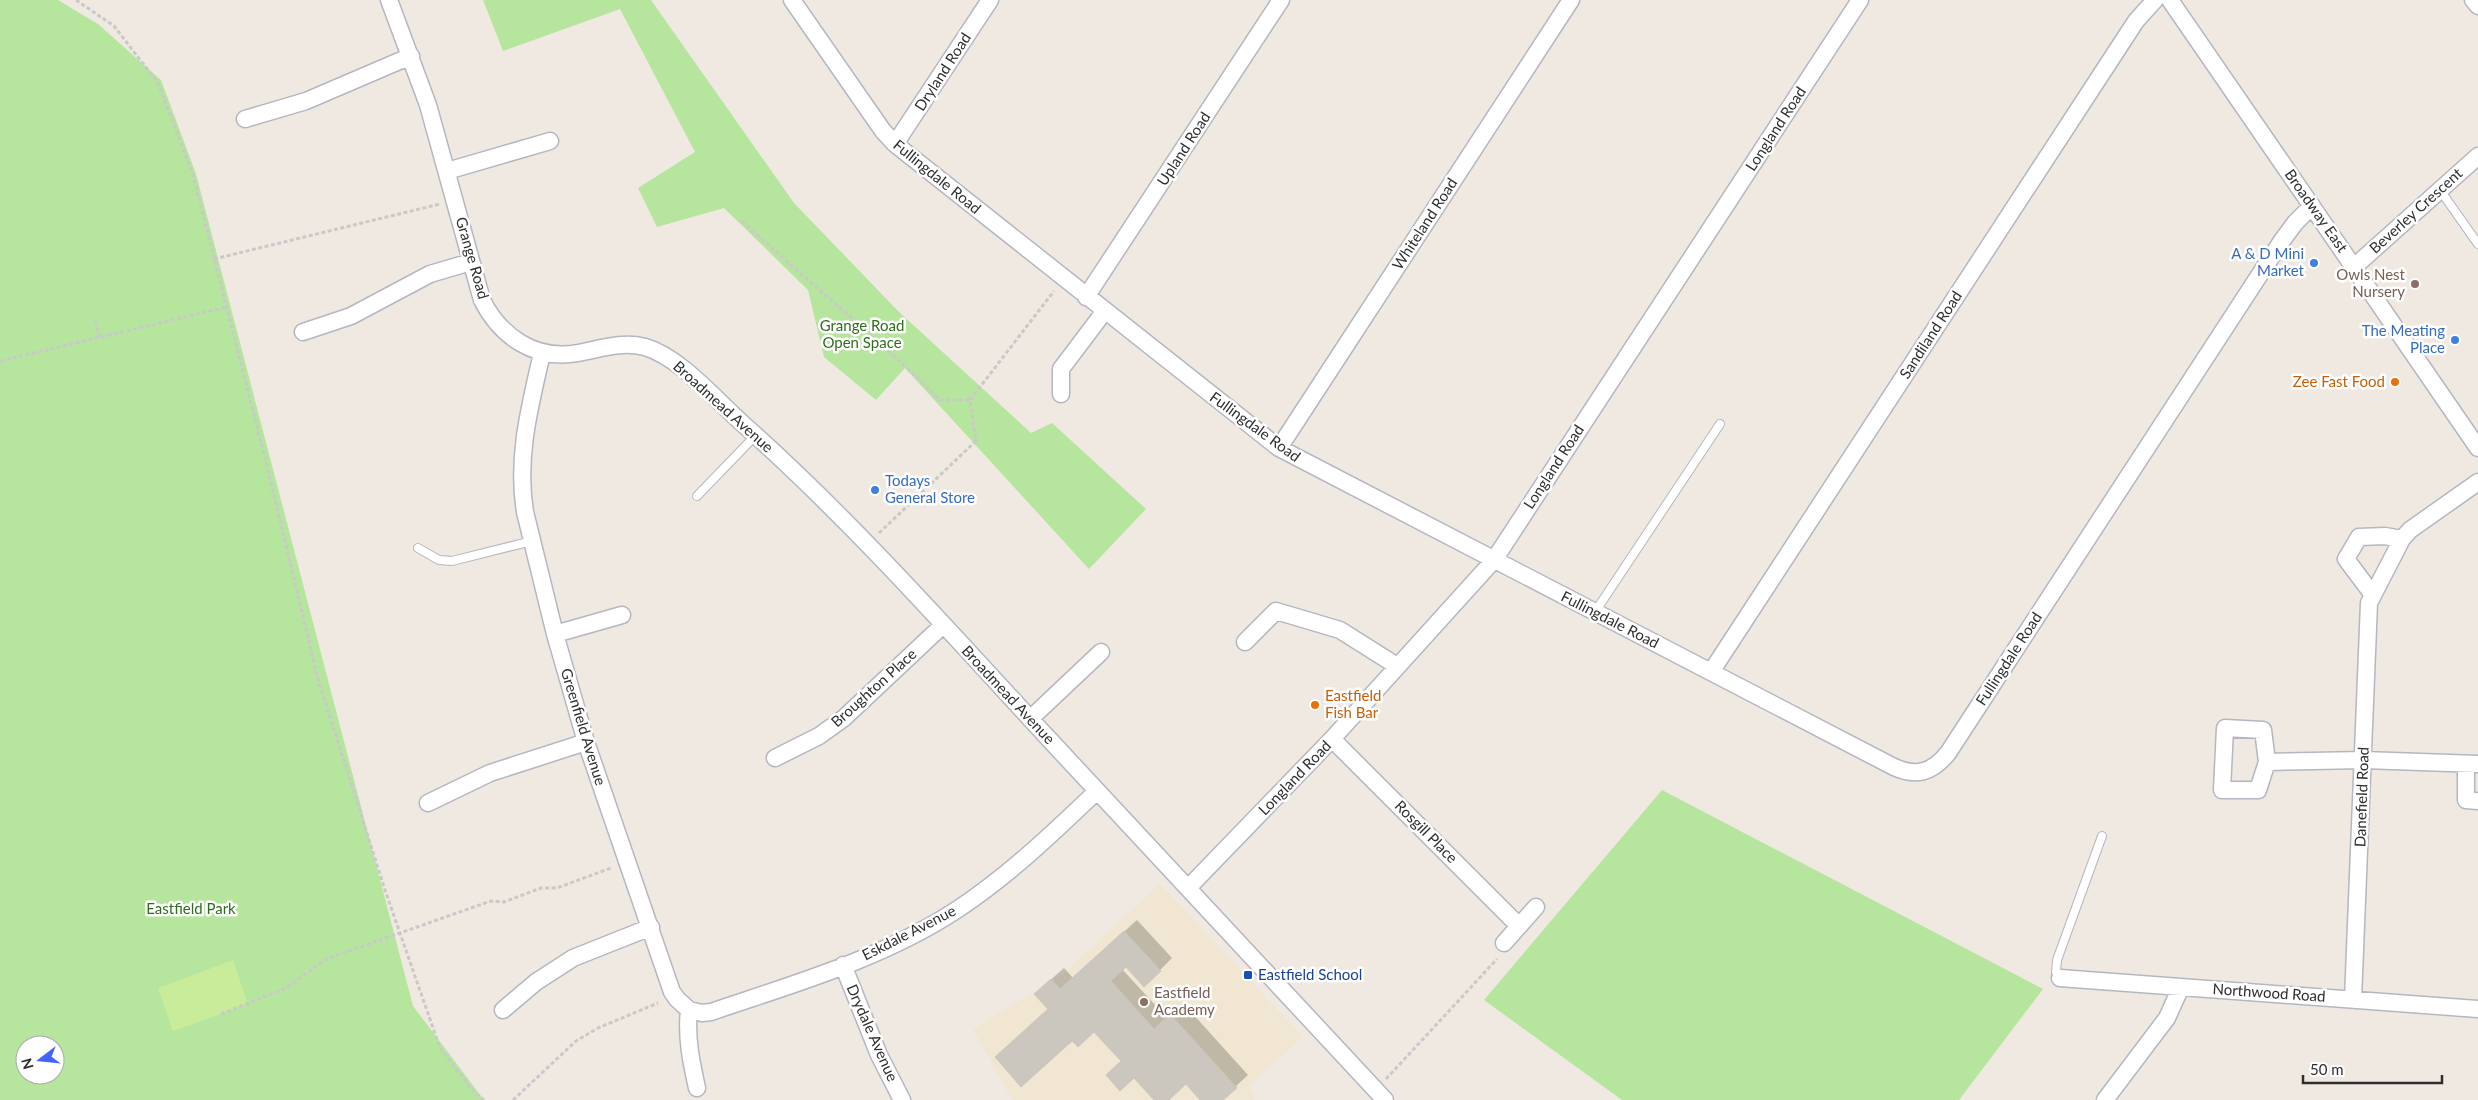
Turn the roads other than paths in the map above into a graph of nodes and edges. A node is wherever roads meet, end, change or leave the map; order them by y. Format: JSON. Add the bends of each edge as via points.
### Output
{"nodes":[{"id":1,"x":389,"y":0,"type":"edge"},
{"id":2,"x":792,"y":0,"type":"edge"},
{"id":3,"x":990,"y":0,"type":"edge"},
{"id":4,"x":1281,"y":0,"type":"edge"},
{"id":5,"x":1571,"y":0,"type":"edge"},
{"id":6,"x":1860,"y":0,"type":"edge"},
{"id":7,"x":2154,"y":0,"type":"edge"},
{"id":8,"x":2170,"y":0,"type":"edge"},
{"id":9,"x":2473,"y":0,"type":"edge"},
{"id":10,"x":2478,"y":6,"type":"edge"},
{"id":11,"x":412,"y":56,"type":"junction"},
{"id":12,"x":245,"y":119,"type":"dead end"},
{"id":13,"x":550,"y":141,"type":"dead end"},
{"id":14,"x":895,"y":144,"type":"junction"},
{"id":15,"x":2478,"y":156,"type":"edge"},
{"id":16,"x":447,"y":170,"type":"junction"},
{"id":17,"x":2440,"y":190,"type":"junction"},
{"id":18,"x":2312,"y":206,"type":"junction"},
{"id":19,"x":2478,"y":244,"type":"edge"},
{"id":20,"x":471,"y":262,"type":"junction"},
{"id":21,"x":2354,"y":267,"type":"junction"},
{"id":22,"x":1086,"y":297,"type":"junction"},
{"id":23,"x":1104,"y":312,"type":"junction"},
{"id":24,"x":303,"y":332,"type":"dead end"},
{"id":25,"x":596,"y":349,"type":"joint"},
{"id":26,"x":542,"y":353,"type":"junction"},
{"id":27,"x":1061,"y":394,"type":"dead end"},
{"id":28,"x":1720,"y":424,"type":"dead end"},
{"id":29,"x":756,"y":435,"type":"junction"},
{"id":30,"x":1279,"y":448,"type":"junction"},
{"id":31,"x":2478,"y":448,"type":"edge"},
{"id":32,"x":2478,"y":482,"type":"edge"},
{"id":33,"x":697,"y":496,"type":"dead end"},
{"id":34,"x":2402,"y":539,"type":"junction"},
{"id":35,"x":532,"y":541,"type":"junction"},
{"id":36,"x":418,"y":548,"type":"dead end"},
{"id":37,"x":1494,"y":560,"type":"junction"},
{"id":38,"x":2373,"y":595,"type":"junction"},
{"id":39,"x":1595,"y":612,"type":"junction"},
{"id":40,"x":622,"y":615,"type":"dead end"},
{"id":41,"x":943,"y":624,"type":"junction"},
{"id":42,"x":555,"y":634,"type":"junction"},
{"id":43,"x":1245,"y":642,"type":"dead end"},
{"id":44,"x":1101,"y":652,"type":"dead end"},
{"id":45,"x":1397,"y":666,"type":"junction"},
{"id":46,"x":1711,"y":672,"type":"junction"},
{"id":47,"x":1030,"y":719,"type":"junction"},
{"id":48,"x":1332,"y":739,"type":"junction"},
{"id":49,"x":586,"y":742,"type":"junction"},
{"id":50,"x":775,"y":758,"type":"dead end"},
{"id":51,"x":2364,"y":760,"type":"junction"},
{"id":52,"x":2266,"y":762,"type":"dead end"},
{"id":53,"x":2472,"y":764,"type":"edge"},
{"id":54,"x":1097,"y":791,"type":"junction"},
{"id":55,"x":2478,"y":801,"type":"edge"},
{"id":56,"x":428,"y":803,"type":"dead end"},
{"id":57,"x":2102,"y":836,"type":"dead end"},
{"id":58,"x":1188,"y":888,"type":"junction"},
{"id":59,"x":1536,"y":907,"type":"dead end"},
{"id":60,"x":1519,"y":926,"type":"junction"},
{"id":61,"x":650,"y":927,"type":"junction"},
{"id":62,"x":1504,"y":943,"type":"road end"},
{"id":63,"x":843,"y":965,"type":"junction"},
{"id":64,"x":2060,"y":978,"type":"joint"},
{"id":65,"x":2181,"y":987,"type":"junction"},
{"id":66,"x":2353,"y":999,"type":"junction"},
{"id":67,"x":2478,"y":1009,"type":"edge"},
{"id":68,"x":503,"y":1010,"type":"dead end"},
{"id":69,"x":689,"y":1010,"type":"junction"},
{"id":70,"x":697,"y":1088,"type":"dead end"},
{"id":71,"x":1380,"y":1097,"type":"edge"},
{"id":72,"x":902,"y":1100,"type":"edge"},
{"id":73,"x":2105,"y":1100,"type":"edge"}],
"edges":[{"from":1,"to":11,"type":"street","name":"Grange Road"},
{"from":2,"to":14,"type":"street","name":"Fullingdale Road"},
{"from":3,"to":14,"type":"street","name":"Dryland Road"},
{"from":4,"to":22,"type":"street","name":"Upland Road"},
{"from":5,"to":30,"type":"street","name":"Whiteland Road"},
{"from":6,"to":37,"type":"street","name":"Longland Road"},
{"from":7,"to":46,"type":"street","name":"Sandiland Road","via":[[2136,21]]},
{"from":8,"to":18,"type":"street","name":"Broadway East"},
{"from":9,"to":10,"type":"street"},
{"from":11,"to":12,"type":"street","via":[[306,101]]},
{"from":11,"to":16,"type":"street","name":"Grange Road"},
{"from":13,"to":16,"type":"street"},
{"from":14,"to":22,"type":"street","name":"Fullingdale Road"},
{"from":15,"to":17,"type":"street","name":"Beverley Crescent"},
{"from":16,"to":20,"type":"street","name":"Grange Road"},
{"from":17,"to":19,"type":"lane"},
{"from":17,"to":21,"type":"street","name":"Beverley Crescent"},
{"from":18,"to":21,"type":"street","name":"Broadway East"},
{"from":18,"to":46,"type":"street","name":"Fullingdale Road","via":[[2281,242],[1948,753],[1935,767],[1917,774],[1894,767]]},
{"from":20,"to":24,"type":"street","via":[[430,274],[352,316]]},
{"from":20,"to":26,"type":"street","name":"Grange Road","via":[[490,315],[513,339]]},
{"from":21,"to":31,"type":"street","name":"Broadway East"},
{"from":22,"to":23,"type":"street","name":"Fullingdale Road"},
{"from":23,"to":27,"type":"street","via":[[1061,369]]},
{"from":23,"to":30,"type":"street","name":"Fullingdale Road"},
{"from":25,"to":26,"type":"street","name":"Grange Road","via":[[566,355]]},
{"from":25,"to":29,"type":"street","name":"Broadmead Avenue","via":[[623,344],[646,347],[656,352],[682,369]]},
{"from":26,"to":35,"type":"street","name":"Greenfield Avenue","via":[[521,458],[522,493]]},
{"from":28,"to":39,"type":"lane"},
{"from":29,"to":33,"type":"lane"},
{"from":29,"to":41,"type":"street","name":"Broadmead Avenue"},
{"from":30,"to":37,"type":"street","name":"Fullingdale Road"},
{"from":32,"to":34,"type":"street","name":"Danefield Road"},
{"from":34,"to":38,"type":"street","name":"Danefield Road"},
{"from":34,"to":38,"type":"street","via":[[2359,537],[2346,559]]},
{"from":35,"to":36,"type":"lane","via":[[452,560],[439,560]]},
{"from":35,"to":42,"type":"street","name":"Greenfield Avenue"},
{"from":37,"to":39,"type":"street","name":"Fullingdale Road"},
{"from":37,"to":45,"type":"street","name":"Longland Road"},
{"from":38,"to":51,"type":"street","name":"Danefield Road","via":[[2370,604]]},
{"from":39,"to":46,"type":"street","name":"Fullingdale Road"},
{"from":40,"to":42,"type":"street"},
{"from":41,"to":47,"type":"street","name":"Broadmead Avenue"},
{"from":41,"to":50,"type":"street","name":"Broughton Place","via":[[844,718]]},
{"from":42,"to":49,"type":"street","name":"Greenfield Avenue"},
{"from":43,"to":45,"type":"street","via":[[1276,611],[1340,630]]},
{"from":44,"to":47,"type":"street"},
{"from":45,"to":48,"type":"street","name":"Longland Road"},
{"from":47,"to":54,"type":"street","name":"Broadmead Avenue"},
{"from":48,"to":58,"type":"street","name":"Longland Road"},
{"from":48,"to":60,"type":"street","name":"Rosgill Place"},
{"from":49,"to":56,"type":"street","via":[[490,772]]},
{"from":49,"to":61,"type":"street","name":"Greenfield Avenue"},
{"from":51,"to":52,"type":"street"},
{"from":51,"to":53,"type":"street"},
{"from":51,"to":66,"type":"street","name":"Danefield Road"},
{"from":53,"to":55,"type":"street","via":[[2466,800]]},
{"from":54,"to":58,"type":"street","name":"Broadmead Avenue"},
{"from":54,"to":63,"type":"street","name":"Eskdale Avenue","via":[[1023,859],[974,898],[916,933]]},
{"from":57,"to":64,"type":"lane","via":[[2058,960],[2056,972]]},
{"from":58,"to":71,"type":"street","name":"Broadmead Avenue"},
{"from":59,"to":60,"type":"street"},
{"from":60,"to":62,"type":"street"},
{"from":61,"to":68,"type":"street","via":[[573,958],[536,982]]},
{"from":61,"to":69,"type":"street","name":"Greenfield Avenue","via":[[675,997]]},
{"from":63,"to":69,"type":"street","name":"Eskdale Avenue","via":[[711,1012]]},
{"from":63,"to":72,"type":"street","name":"Drydale Avenue","via":[[879,1055]]},
{"from":64,"to":65,"type":"street","name":"Northwood Road"},
{"from":65,"to":66,"type":"street","name":"Northwood Road"},
{"from":65,"to":73,"type":"street","via":[[2168,1018]]},
{"from":66,"to":67,"type":"street","name":"Northwood Road"},
{"from":69,"to":70,"type":"street","via":[[688,1050]]}]}
